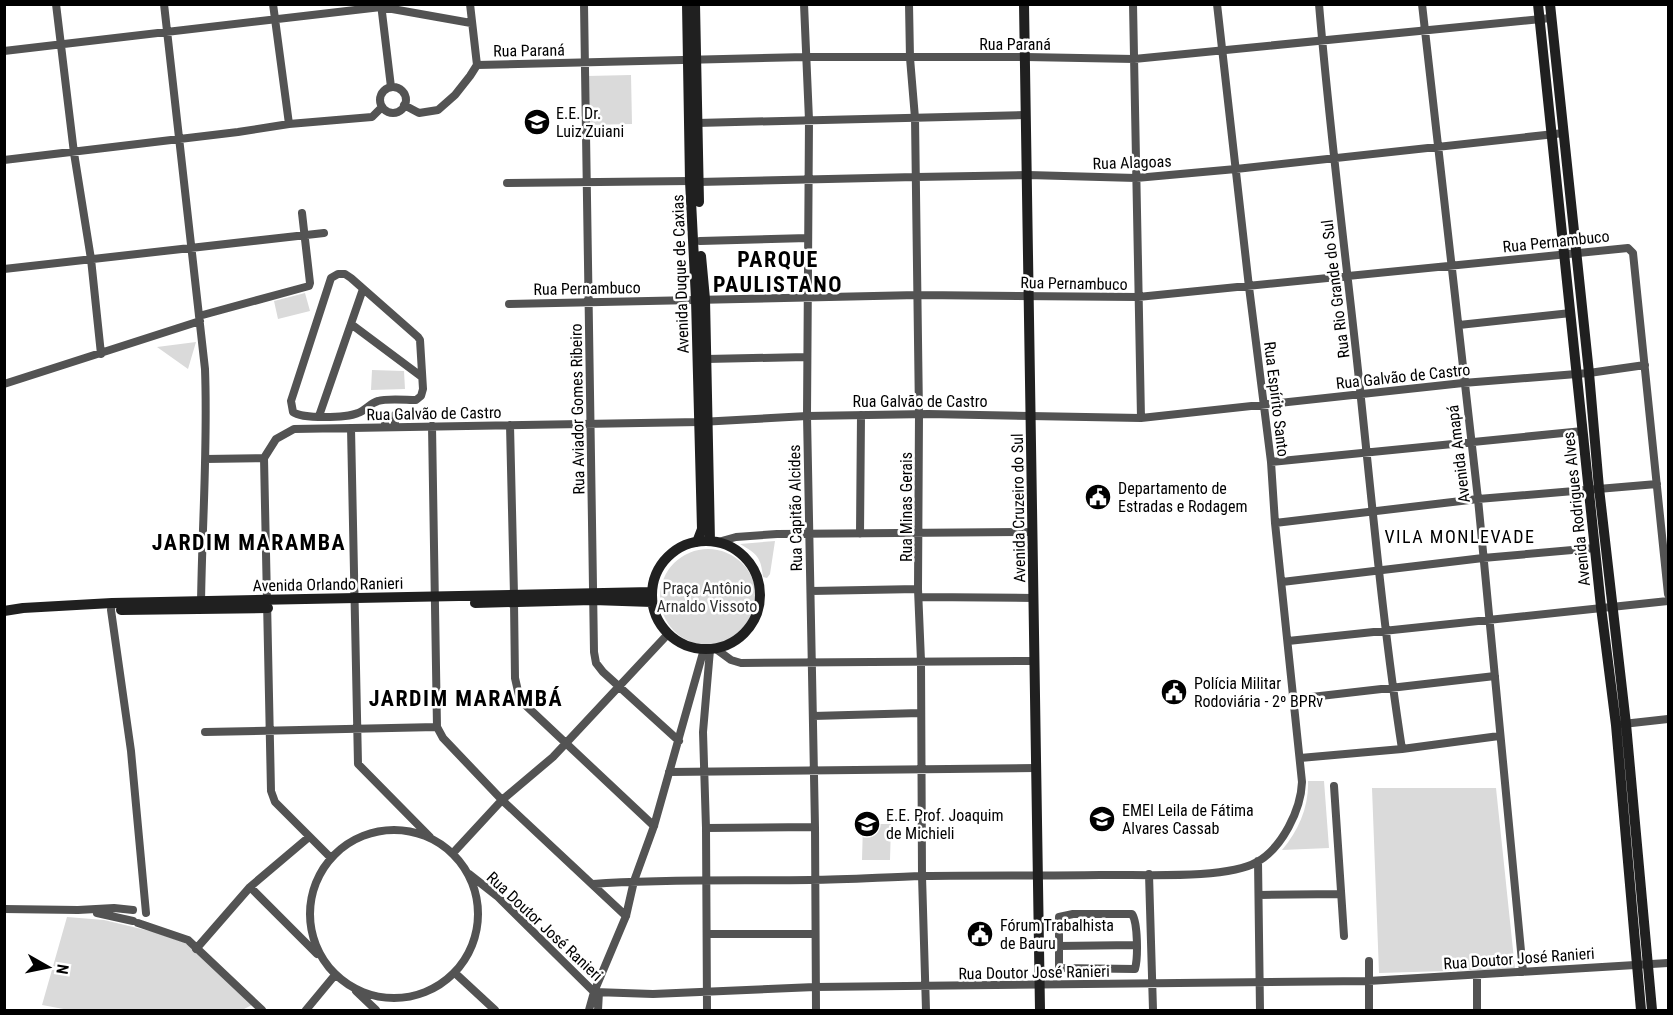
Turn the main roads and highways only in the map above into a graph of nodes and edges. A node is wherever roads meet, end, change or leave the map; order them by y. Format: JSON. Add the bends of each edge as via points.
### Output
{"nodes":[{"id":1,"x":687,"y":4,"type":"edge"},
{"id":2,"x":695,"y":4,"type":"edge"},
{"id":3,"x":1024,"y":4,"type":"edge"},
{"id":4,"x":1538,"y":4,"type":"edge"},
{"id":5,"x":1550,"y":4,"type":"edge"},
{"id":6,"x":1545,"y":18,"type":"junction"},
{"id":7,"x":692,"y":61,"type":"junction"},
{"id":8,"x":694,"y":182,"type":"junction"},
{"id":9,"x":1570,"y":253,"type":"junction"},
{"id":10,"x":701,"y":299,"type":"junction"},
{"id":11,"x":704,"y":421,"type":"junction"},
{"id":12,"x":1594,"y":489,"type":"junction"},
{"id":13,"x":697,"y":542,"type":"junction"},
{"id":14,"x":714,"y":542,"type":"junction"},
{"id":15,"x":652,"y":597,"type":"junction"},
{"id":16,"x":111,"y":607,"type":"junction"},
{"id":17,"x":1606,"y":607,"type":"junction"},
{"id":18,"x":4,"y":611,"type":"edge"},
{"id":19,"x":4,"y":617,"type":"edge"},
{"id":20,"x":1621,"y":725,"type":"junction"},
{"id":21,"x":1040,"y":1011,"type":"edge"},
{"id":22,"x":1641,"y":1011,"type":"edge"},
{"id":23,"x":1652,"y":1011,"type":"edge"}],
"edges":[{"from":1,"to":7,"type":"main road","name":"Avenida Duque de Caxias"},
{"from":2,"to":7,"type":"main road","name":"Avenida Duque de Caxias"},
{"from":3,"to":21,"type":"main road","name":"Avenida Cruzeiro do Sul"},
{"from":4,"to":6,"type":"main road","name":"Avenida Rodrigues Alves"},
{"from":5,"to":6,"type":"main road","name":"Avenida Rodrigues Alves"},
{"from":6,"to":9,"type":"main road","name":"Avenida Rodrigues Alves","via":[[1552,135]]},
{"from":6,"to":9,"type":"main road","name":"Avenida Rodrigues Alves","via":[[1564,133]]},
{"from":7,"to":8,"type":"main road","name":"Avenida Duque de Caxias"},
{"from":7,"to":8,"type":"main road","name":"Avenida Duque de Caxias","via":[[697,123]]},
{"from":8,"to":10,"type":"main road","name":"Avenida Duque de Caxias"},
{"from":8,"to":10,"type":"main road","name":"Avenida Duque de Caxias"},
{"from":9,"to":12,"type":"main road","name":"Avenida Rodrigues Alves","via":[[1589,373]]},
{"from":9,"to":12,"type":"main road","name":"Avenida Rodrigues Alves","via":[[1571,314],[1583,431]]},
{"from":10,"to":11,"type":"main road","name":"Avenida Duque de Caxias"},
{"from":10,"to":11,"type":"main road","name":"Avenida Duque de Caxias","via":[[706,359]]},
{"from":11,"to":13,"type":"main road","name":"Avenida Duque de Caxias","via":[[702,529]]},
{"from":11,"to":14,"type":"main road","name":"Avenida Duque de Caxias"},
{"from":12,"to":17,"type":"main road","name":"Avenida Rodrigues Alves"},
{"from":12,"to":17,"type":"main road","name":"Avenida Rodrigues Alves","via":[[1595,548]]},
{"from":13,"to":14,"type":"main road"},
{"from":13,"to":15,"type":"main road","via":[[684,545],[663,562]]},
{"from":14,"to":15,"type":"main road","via":[[732,547],[748,562],[758,581],[758,611],[742,636],[710,649],[695,649],[681,643],[668,634],[655,614]]},
{"from":15,"to":16,"type":"main road","name":"Avenida Orlando Ranieri"},
{"from":16,"to":18,"type":"main road","name":"Avenida Orlando Ranieri"},
{"from":16,"to":19,"type":"main road","name":"Avenida Orlando Ranieri"},
{"from":17,"to":20,"type":"main road","name":"Avenida Rodrigues Alves"},
{"from":20,"to":22,"type":"main road","name":"Avenida Rodrigues Alves"},
{"from":20,"to":23,"type":"main road","name":"Avenida Rodrigues Alves"}]}
